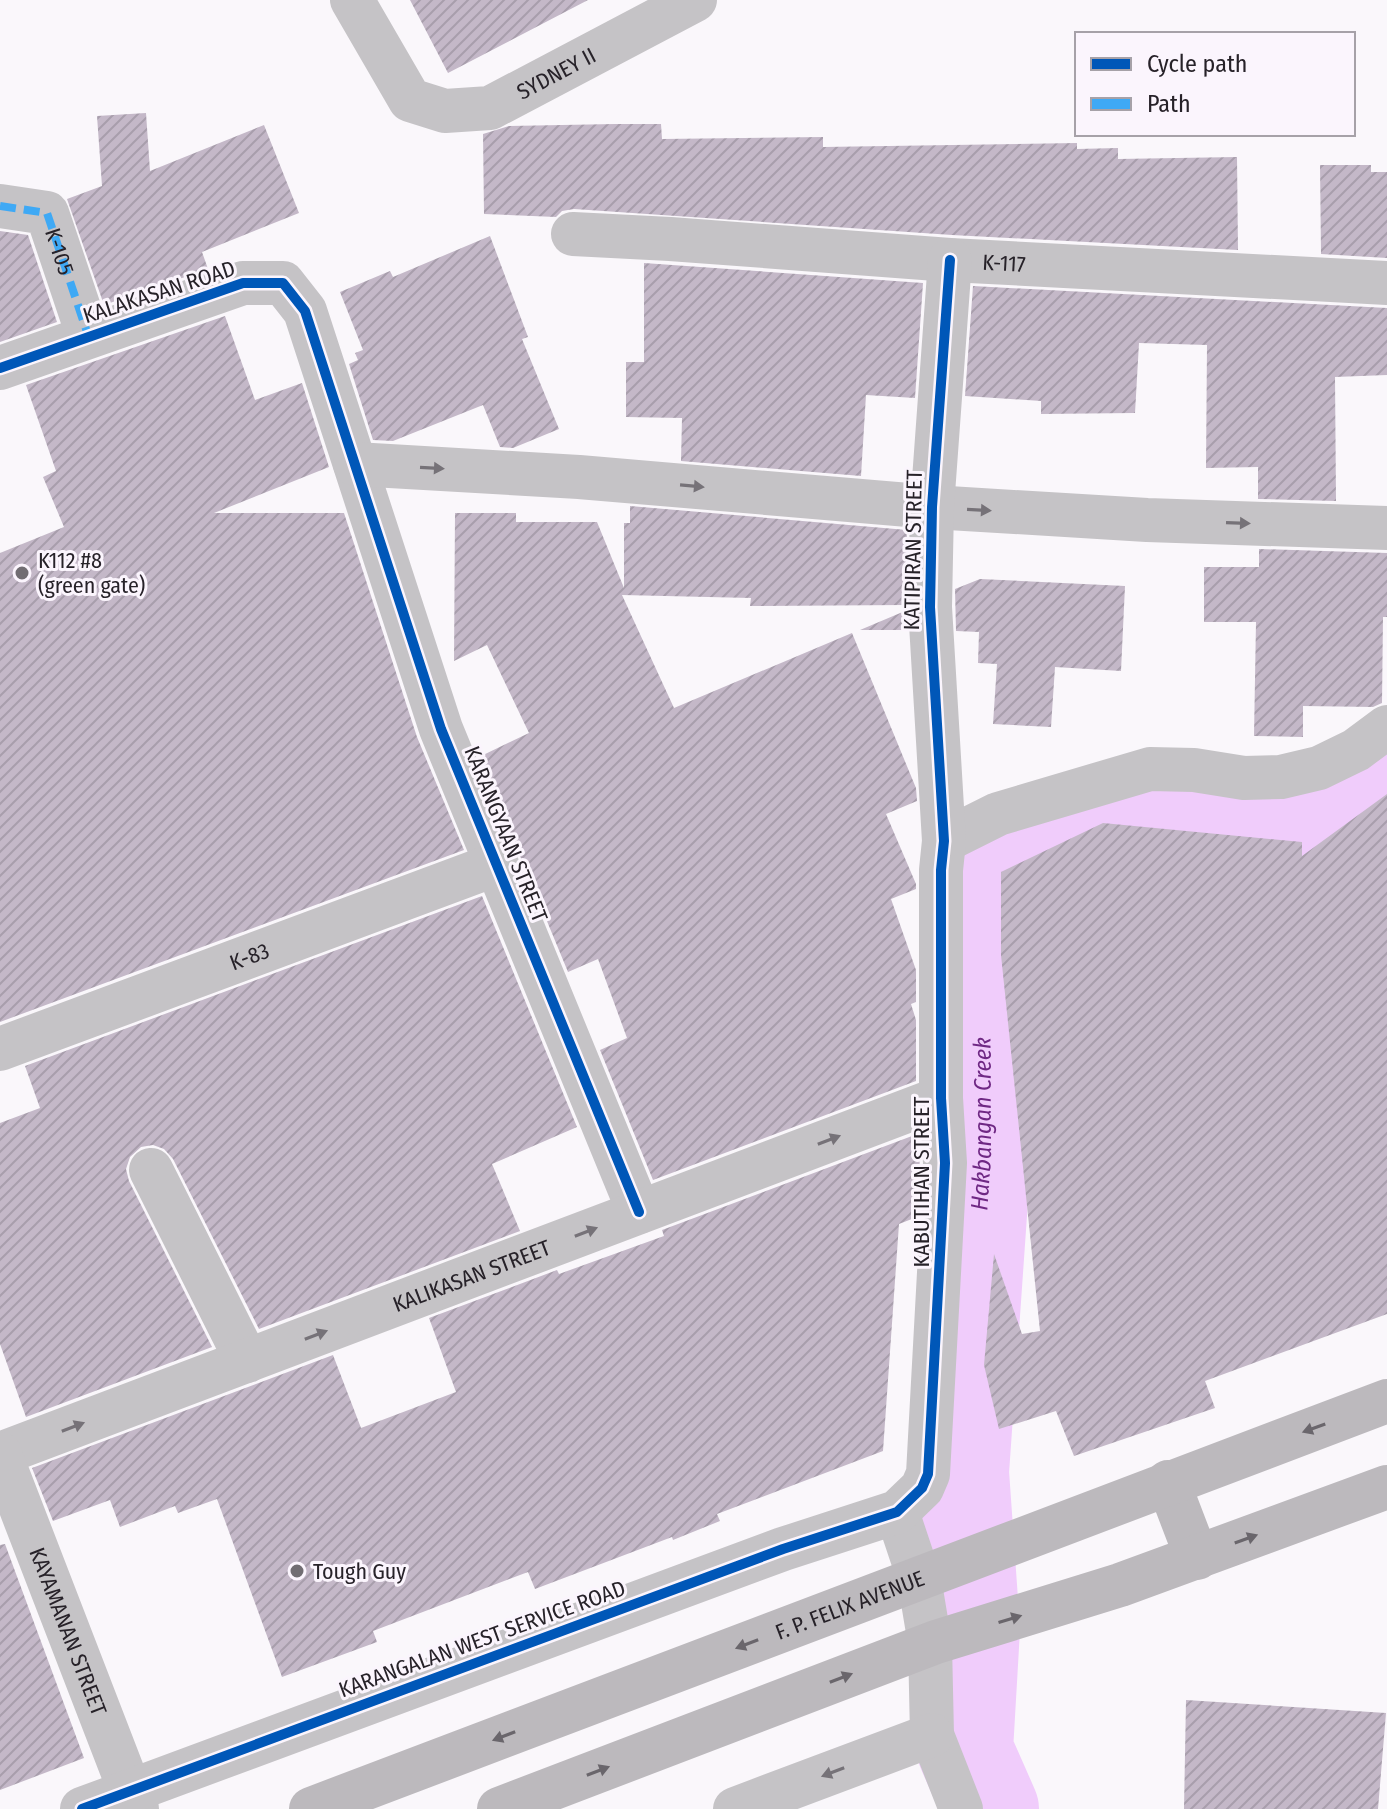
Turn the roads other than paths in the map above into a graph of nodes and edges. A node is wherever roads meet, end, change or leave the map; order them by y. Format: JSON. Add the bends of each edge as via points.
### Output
{"nodes":[{"id":1,"x":352,"y":0,"type":"edge"},
{"id":2,"x":695,"y":0,"type":"edge"},
{"id":3,"x":0,"y":206,"type":"edge"},
{"id":4,"x":573,"y":234,"type":"dead end"},
{"id":5,"x":950,"y":260,"type":"junction"},
{"id":6,"x":1387,"y":283,"type":"edge"},
{"id":7,"x":88,"y":335,"type":"junction"},
{"id":8,"x":0,"y":368,"type":"edge"},
{"id":9,"x":355,"y":464,"type":"junction"},
{"id":10,"x":932,"y":507,"type":"junction"},
{"id":11,"x":1387,"y":528,"type":"edge"},
{"id":12,"x":1387,"y":727,"type":"edge"},
{"id":13,"x":944,"y":841,"type":"junction"},
{"id":14,"x":497,"y":864,"type":"junction"},
{"id":15,"x":0,"y":1049,"type":"edge"},
{"id":16,"x":941,"y":1098,"type":"junction"},
{"id":17,"x":151,"y":1170,"type":"dead end"},
{"id":18,"x":639,"y":1212,"type":"junction"},
{"id":19,"x":247,"y":1361,"type":"junction"},
{"id":20,"x":1387,"y":1401,"type":"edge"},
{"id":21,"x":0,"y":1454,"type":"edge"},
{"id":22,"x":1168,"y":1482,"type":"junction"},
{"id":23,"x":1387,"y":1487,"type":"edge"},
{"id":24,"x":897,"y":1512,"type":"junction"},
{"id":25,"x":1197,"y":1558,"type":"junction"},
{"id":26,"x":922,"y":1577,"type":"junction"},
{"id":27,"x":933,"y":1643,"type":"junction"},
{"id":28,"x":932,"y":1735,"type":"junction"},
{"id":29,"x":134,"y":1800,"type":"edge"},
{"id":30,"x":82,"y":1809,"type":"edge"},
{"id":31,"x":311,"y":1809,"type":"edge"},
{"id":32,"x":499,"y":1809,"type":"edge"},
{"id":33,"x":735,"y":1809,"type":"edge"},
{"id":34,"x":961,"y":1809,"type":"edge"}],
"edges":[{"from":1,"to":2,"type":"street","name":"SYDNEY II","via":[[410,100],[445,111],[490,108]]},
{"from":3,"to":7,"type":"street","name":"K-105","via":[[47,213]]},
{"from":4,"to":5,"type":"street","name":"K-117"},
{"from":5,"to":6,"type":"street","name":"K-117"},
{"from":5,"to":10,"type":"street","name":"KATIPIRAN STREET"},
{"from":7,"to":8,"type":"street","name":"KALAKASAN ROAD"},
{"from":7,"to":9,"type":"street","name":"KALAKASAN ROAD","via":[[243,283],[283,283],[305,311]]},
{"from":9,"to":10,"type":"street","name":"KATIPIRAN STREET","one_way":true},
{"from":9,"to":14,"type":"street","name":"KARANGYAAN STREET","via":[[441,729]]},
{"from":10,"to":11,"type":"street","name":"KATIPIRAN STREET","one_way":true},
{"from":10,"to":13,"type":"street","name":"KATIPIRAN STREET","via":[[930,607]]},
{"from":12,"to":13,"type":"street","via":[[1319,768],[1244,778],[1150,769],[998,814]]},
{"from":13,"to":16,"type":"street","name":"KABUTIHAN STREET"},
{"from":14,"to":15,"type":"street","name":"K-83"},
{"from":14,"to":18,"type":"street","name":"KARANGYAAN STREET"},
{"from":18,"to":16,"type":"street","name":"KALIKASAN STREET","one_way":true},
{"from":16,"to":24,"type":"street","name":"KABUTIHAN STREET","via":[[945,1163],[928,1474],[922,1488]]},
{"from":17,"to":19,"type":"street"},
{"from":19,"to":18,"type":"street","name":"KALIKASAN STREET","one_way":true},
{"from":21,"to":19,"type":"street","name":"KALIKASAN STREET","one_way":true},
{"from":20,"to":22,"type":"main road","name":"F. P. FELIX AVENUE","one_way":true},
{"from":21,"to":29,"type":"street","name":"KAYAMANAN STREET"},
{"from":22,"to":25,"type":"main road"},
{"from":22,"to":26,"type":"main road","name":"F. P. FELIX AVENUE"},
{"from":25,"to":23,"type":"main road","one_way":true},
{"from":24,"to":26,"type":"street"},
{"from":24,"to":29,"type":"street","name":"KARANGALAN WEST SERVICE ROAD","via":[[783,1549]]},
{"from":27,"to":25,"type":"main road","one_way":true},
{"from":26,"to":27,"type":"street"},
{"from":26,"to":31,"type":"main road","name":"F. P. FELIX AVENUE","one_way":true},
{"from":27,"to":28,"type":"street"},
{"from":32,"to":27,"type":"main road","one_way":true},
{"from":28,"to":33,"type":"street","one_way":true},
{"from":28,"to":34,"type":"street"},
{"from":29,"to":30,"type":"street","name":"KARANGALAN WEST SERVICE ROAD"}]}
